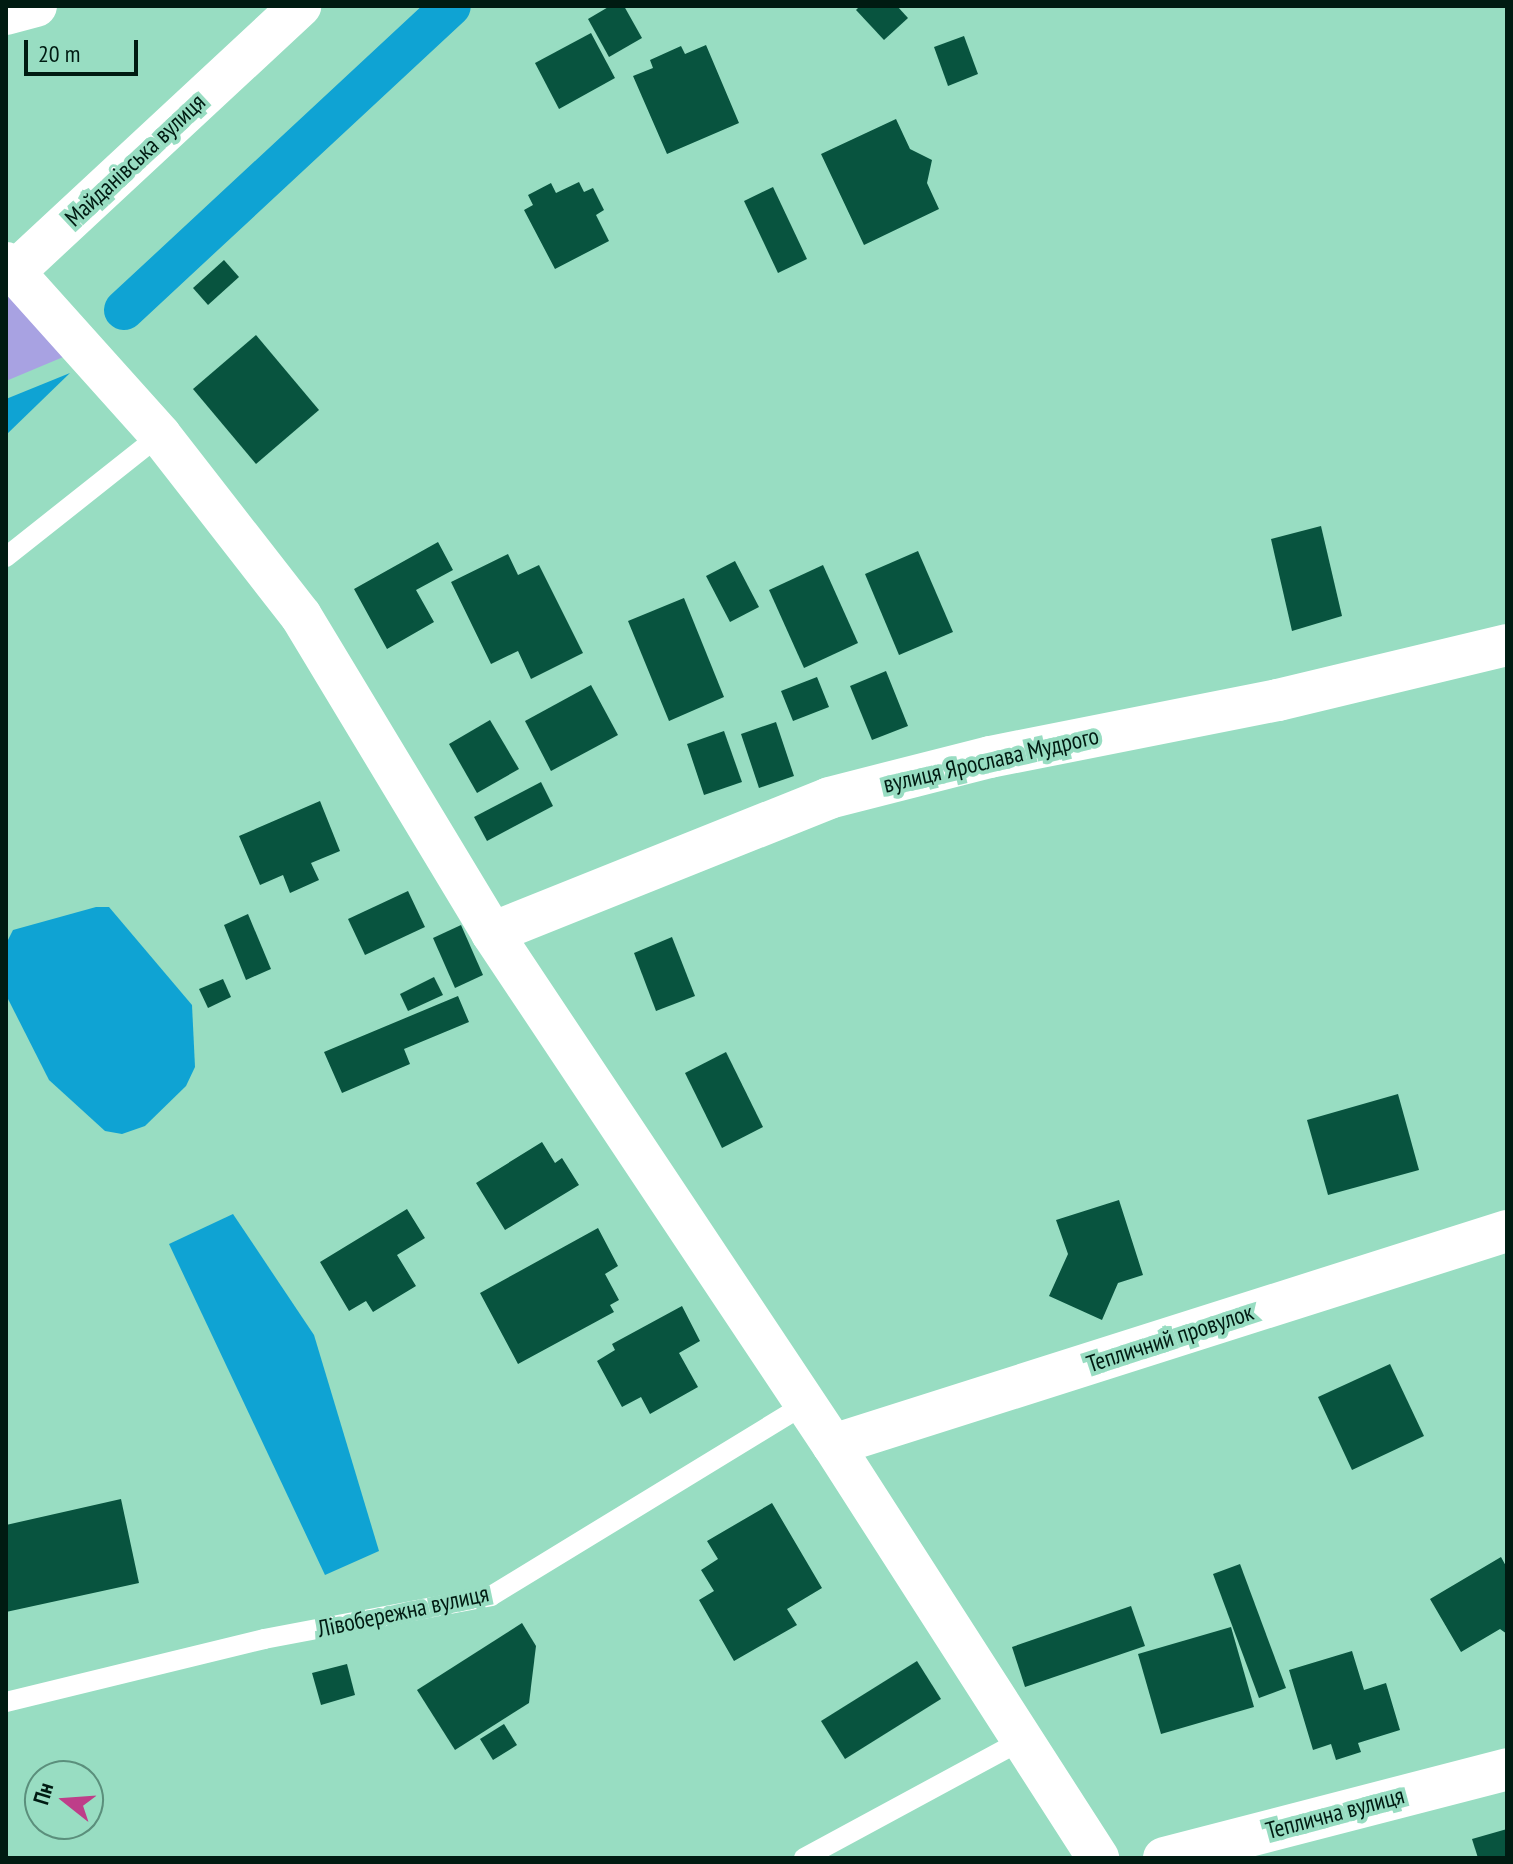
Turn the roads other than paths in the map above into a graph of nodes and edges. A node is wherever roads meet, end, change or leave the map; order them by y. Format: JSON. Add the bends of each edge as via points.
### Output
{"nodes":[{"id":1,"x":36,"y":6,"type":"edge"},
{"id":2,"x":300,"y":6,"type":"edge"},
{"id":3,"x":6,"y":14,"type":"edge"},
{"id":4,"x":10,"y":267,"type":"edge"},
{"id":5,"x":160,"y":435,"type":"junction"},
{"id":6,"x":6,"y":557,"type":"edge"},
{"id":7,"x":1507,"y":645,"type":"edge"},
{"id":8,"x":492,"y":933,"type":"junction"},
{"id":9,"x":1507,"y":1231,"type":"edge"},
{"id":10,"x":804,"y":1405,"type":"junction"},
{"id":11,"x":833,"y":1445,"type":"junction"},
{"id":12,"x":6,"y":1702,"type":"edge"},
{"id":13,"x":1022,"y":1740,"type":"junction"},
{"id":14,"x":1507,"y":1769,"type":"edge"},
{"id":15,"x":804,"y":1858,"type":"edge"},
{"id":16,"x":1098,"y":1858,"type":"edge"},
{"id":17,"x":1164,"y":1858,"type":"edge"}],
"edges":[{"from":1,"to":3,"type":"street"},
{"from":2,"to":4,"type":"street","name":"Майданівська вулиця"},
{"from":4,"to":5,"type":"street"},
{"from":5,"to":6,"type":"lane"},
{"from":5,"to":8,"type":"street","via":[[301,616]]},
{"from":7,"to":8,"type":"street","name":"вулиця Ярослава Мудрого","via":[[1278,700],[990,757],[829,798]]},
{"from":8,"to":10,"type":"street"},
{"from":9,"to":11,"type":"street","name":"Тепличний провулок"},
{"from":10,"to":11,"type":"street"},
{"from":10,"to":12,"type":"lane","name":"Лівобережна вулиця","via":[[491,1596],[264,1639]]},
{"from":11,"to":13,"type":"street"},
{"from":13,"to":15,"type":"lane"},
{"from":13,"to":16,"type":"street"},
{"from":14,"to":17,"type":"street","name":"Теплична вулиця"}]}
